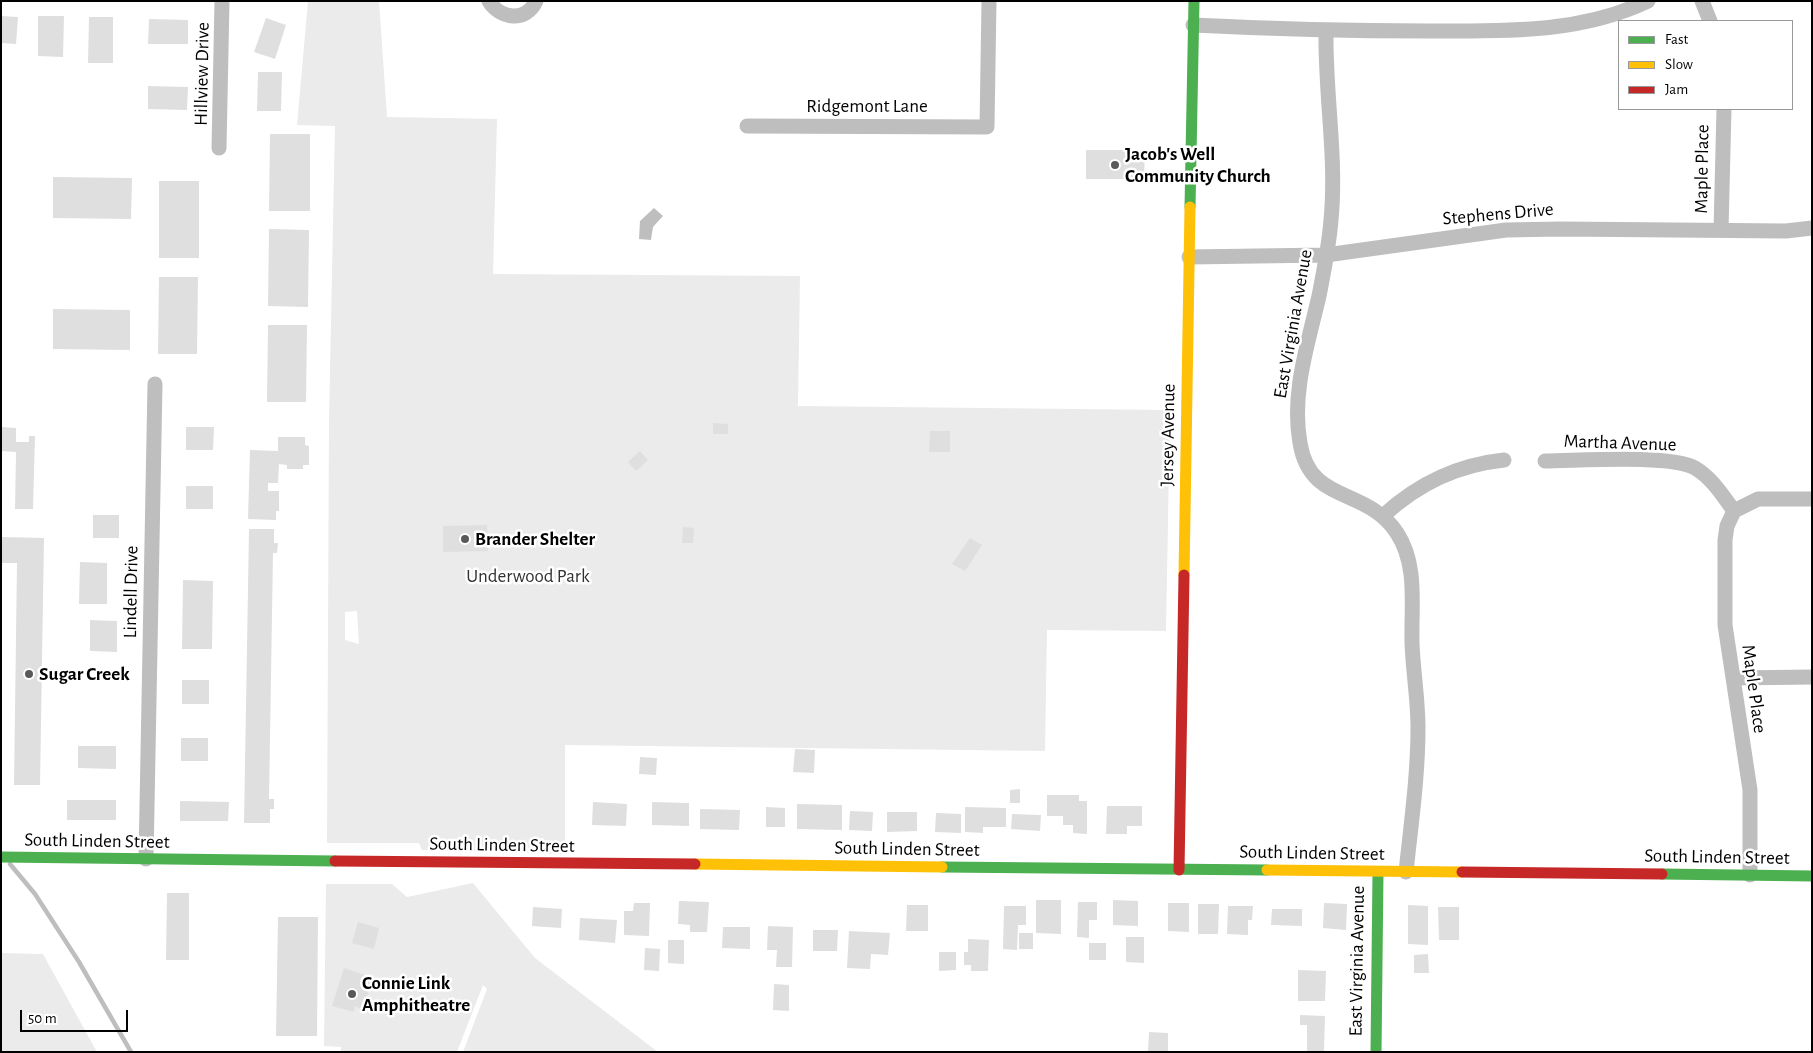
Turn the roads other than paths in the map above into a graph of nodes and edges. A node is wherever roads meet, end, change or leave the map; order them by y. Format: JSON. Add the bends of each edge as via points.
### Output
{"nodes":[{"id":1,"x":222,"y":1,"type":"edge"},
{"id":2,"x":489,"y":1,"type":"edge"},
{"id":3,"x":536,"y":1,"type":"edge"},
{"id":4,"x":989,"y":1,"type":"edge"},
{"id":5,"x":1194,"y":1,"type":"edge"},
{"id":6,"x":1648,"y":1,"type":"edge"},
{"id":7,"x":1702,"y":1,"type":"edge"},
{"id":8,"x":1710,"y":20,"type":"edge"},
{"id":9,"x":1193,"y":25,"type":"junction"},
{"id":10,"x":1326,"y":31,"type":"junction"},
{"id":11,"x":1724,"y":110,"type":"edge"},
{"id":12,"x":747,"y":126,"type":"dead end"},
{"id":13,"x":220,"y":148,"type":"dead end"},
{"id":14,"x":1812,"y":228,"type":"edge"},
{"id":15,"x":1721,"y":230,"type":"junction"},
{"id":16,"x":1326,"y":255,"type":"junction"},
{"id":17,"x":1189,"y":257,"type":"junction"},
{"id":18,"x":155,"y":384,"type":"dead end"},
{"id":19,"x":1504,"y":460,"type":"dead end"},
{"id":20,"x":1545,"y":461,"type":"dead end"},
{"id":21,"x":1812,"y":499,"type":"edge"},
{"id":22,"x":1734,"y":511,"type":"junction"},
{"id":23,"x":1384,"y":515,"type":"junction"},
{"id":24,"x":1812,"y":677,"type":"edge"},
{"id":25,"x":1733,"y":678,"type":"junction"},
{"id":26,"x":1,"y":857,"type":"edge"},
{"id":27,"x":146,"y":859,"type":"junction"},
{"id":28,"x":1179,"y":870,"type":"junction"},
{"id":29,"x":1378,"y":872,"type":"junction"},
{"id":30,"x":1406,"y":872,"type":"junction"},
{"id":31,"x":1750,"y":875,"type":"junction"},
{"id":32,"x":1812,"y":876,"type":"edge"},
{"id":33,"x":1376,"y":1052,"type":"edge"}],
"edges":[{"from":1,"to":13,"type":"street","name":"Hillview Drive"},
{"from":2,"to":3,"type":"street","via":[[500,13],[515,17],[529,11]]},
{"from":4,"to":12,"type":"street","name":"Ridgemont Lane","via":[[987,126]]},
{"from":5,"to":9,"type":"main road","name":"Jersey Avenue"},
{"from":6,"to":10,"type":"street","via":[[1627,12],[1592,21],[1524,31]]},
{"from":7,"to":8,"type":"street"},
{"from":9,"to":10,"type":"street"},
{"from":9,"to":17,"type":"main road","name":"Jersey Avenue"},
{"from":10,"to":16,"type":"street","name":"East Virginia Avenue","via":[[1334,182]]},
{"from":11,"to":15,"type":"street","name":"Maple Place"},
{"from":14,"to":15,"type":"street","name":"Stephens Drive"},
{"from":15,"to":16,"type":"street","name":"Stephens Drive","via":[[1506,230]]},
{"from":16,"to":17,"type":"street","name":"Stephens Drive"},
{"from":16,"to":23,"type":"street","name":"East Virginia Avenue","via":[[1301,372],[1300,442],[1308,468],[1315,478],[1332,490]]},
{"from":17,"to":28,"type":"main road","name":"Jersey Avenue"},
{"from":18,"to":27,"type":"street","name":"Lindell Drive"},
{"from":19,"to":23,"type":"street","via":[[1446,473],[1403,498]]},
{"from":20,"to":22,"type":"street","name":"Martha Avenue","via":[[1672,461],[1694,468],[1708,478]]},
{"from":21,"to":22,"type":"street","via":[[1758,499]]},
{"from":22,"to":25,"type":"street","name":"Maple Place","via":[[1727,526],[1724,566],[1725,625]]},
{"from":23,"to":30,"type":"street","name":"East Virginia Avenue","via":[[1406,550],[1412,586],[1412,653],[1418,729]]},
{"from":24,"to":25,"type":"street"},
{"from":25,"to":31,"type":"street","name":"Maple Place","via":[[1750,790]]},
{"from":26,"to":27,"type":"main road","name":"South Linden Street"},
{"from":27,"to":28,"type":"main road","name":"South Linden Street"},
{"from":28,"to":29,"type":"main road","name":"South Linden Street"},
{"from":29,"to":30,"type":"main road","name":"South Linden Street"},
{"from":29,"to":33,"type":"main road","name":"East Virginia Avenue"},
{"from":30,"to":31,"type":"main road","name":"South Linden Street"},
{"from":31,"to":32,"type":"main road","name":"South Linden Street"}]}
